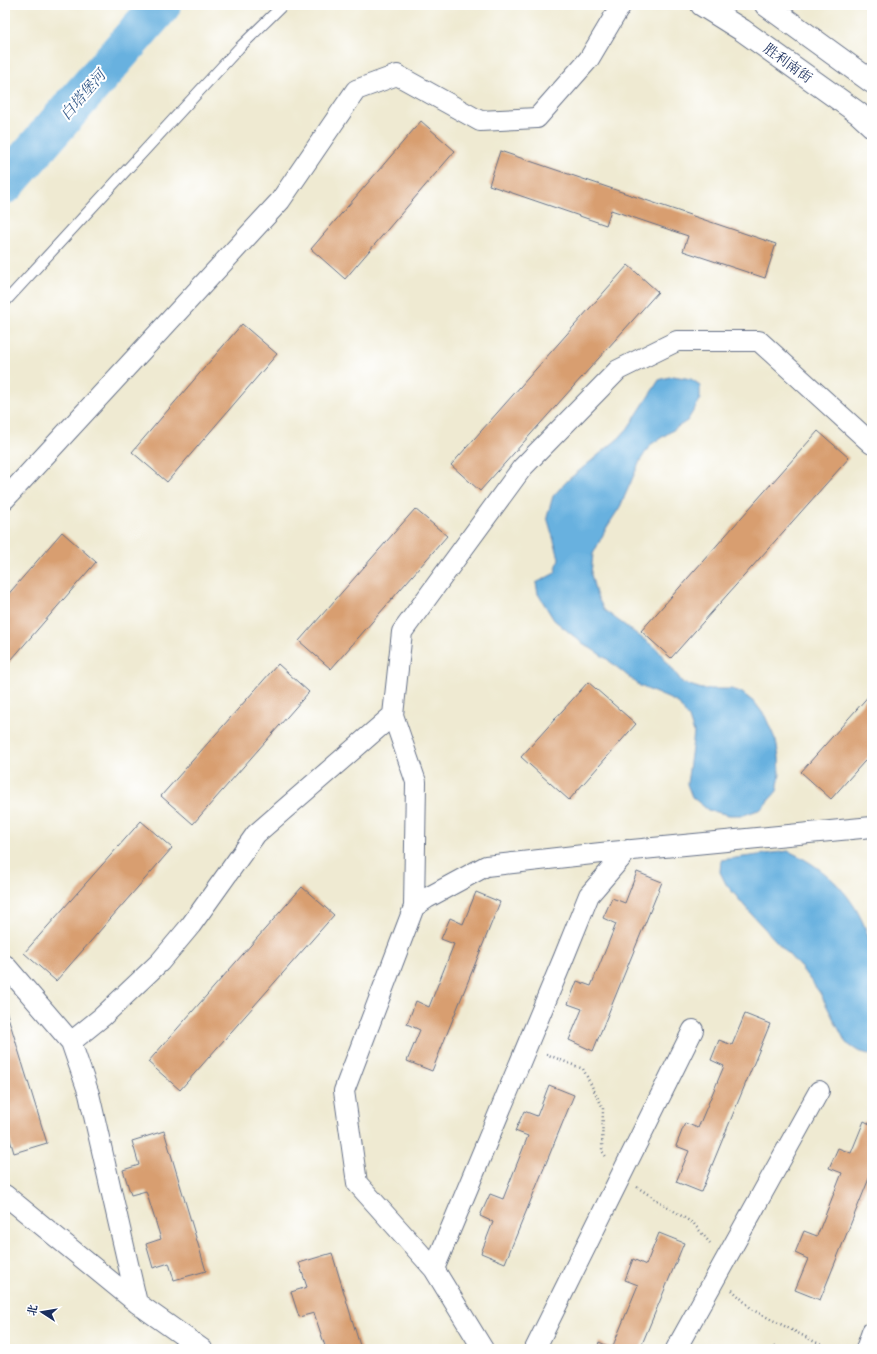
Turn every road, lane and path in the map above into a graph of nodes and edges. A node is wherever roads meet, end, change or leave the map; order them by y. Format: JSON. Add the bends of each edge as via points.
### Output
{"nodes":[{"id":1,"x":283,"y":5,"type":"edge"},
{"id":2,"x":621,"y":5,"type":"edge"},
{"id":3,"x":702,"y":5,"type":"edge"},
{"id":4,"x":766,"y":5,"type":"edge"},
{"id":5,"x":872,"y":82,"type":"edge"},
{"id":6,"x":872,"y":126,"type":"edge"},
{"id":7,"x":5,"y":302,"type":"edge"},
{"id":8,"x":872,"y":444,"type":"edge"},
{"id":9,"x":5,"y":499,"type":"edge"},
{"id":10,"x":393,"y":715,"type":"junction"},
{"id":11,"x":872,"y":827,"type":"edge"},
{"id":12,"x":628,"y":850,"type":"junction"},
{"id":13,"x":414,"y":907,"type":"junction"},
{"id":14,"x":5,"y":965,"type":"edge"},
{"id":15,"x":693,"y":1030,"type":"dead end"},
{"id":16,"x":71,"y":1042,"type":"junction"},
{"id":17,"x":527,"y":1047,"type":"junction"},
{"id":18,"x":820,"y":1091,"type":"dead end"},
{"id":19,"x":621,"y":1176,"type":"junction"},
{"id":20,"x":5,"y":1195,"type":"edge"},
{"id":21,"x":725,"y":1261,"type":"junction"},
{"id":22,"x":434,"y":1269,"type":"junction"},
{"id":23,"x":137,"y":1303,"type":"junction"},
{"id":24,"x":872,"y":1332,"type":"edge"},
{"id":25,"x":202,"y":1349,"type":"edge"},
{"id":26,"x":483,"y":1349,"type":"edge"},
{"id":27,"x":535,"y":1349,"type":"edge"},
{"id":28,"x":676,"y":1349,"type":"edge"},
{"id":29,"x":829,"y":1349,"type":"edge"},
{"id":30,"x":866,"y":1349,"type":"edge"}],
"edges":[{"from":1,"to":7,"type":"lane","via":[[239,48]]},
{"from":2,"to":9,"type":"street","via":[[589,59],[537,118],[480,122],[397,75],[356,90],[280,201]]},
{"from":3,"to":6,"type":"main road","name":"胜利南街","via":[[858,113]]},
{"from":4,"to":5,"type":"main road"},
{"from":8,"to":10,"type":"street","via":[[759,341],[677,341],[618,370],[522,468],[402,632]]},
{"from":10,"to":13,"type":"street","via":[[416,782]]},
{"from":10,"to":16,"type":"street","via":[[256,834],[191,925],[160,962],[102,1017]]},
{"from":11,"to":12,"type":"street"},
{"from":12,"to":13,"type":"street","via":[[486,866]]},
{"from":12,"to":17,"type":"street","via":[[588,895]]},
{"from":13,"to":22,"type":"street","via":[[344,1091],[357,1183]]},
{"from":14,"to":16,"type":"street"},
{"from":15,"to":19,"type":"street"},
{"from":16,"to":23,"type":"street","via":[[89,1094]]},
{"from":17,"to":19,"type":"path","via":[[583,1069],[603,1108],[602,1151]]},
{"from":17,"to":22,"type":"street"},
{"from":18,"to":21,"type":"street"},
{"from":19,"to":21,"type":"path","via":[[694,1224]]},
{"from":19,"to":27,"type":"street"},
{"from":20,"to":23,"type":"street"},
{"from":21,"to":28,"type":"street"},
{"from":21,"to":29,"type":"path","via":[[731,1289],[753,1310]]},
{"from":22,"to":26,"type":"street"},
{"from":23,"to":25,"type":"street"},
{"from":24,"to":30,"type":"street"}]}
